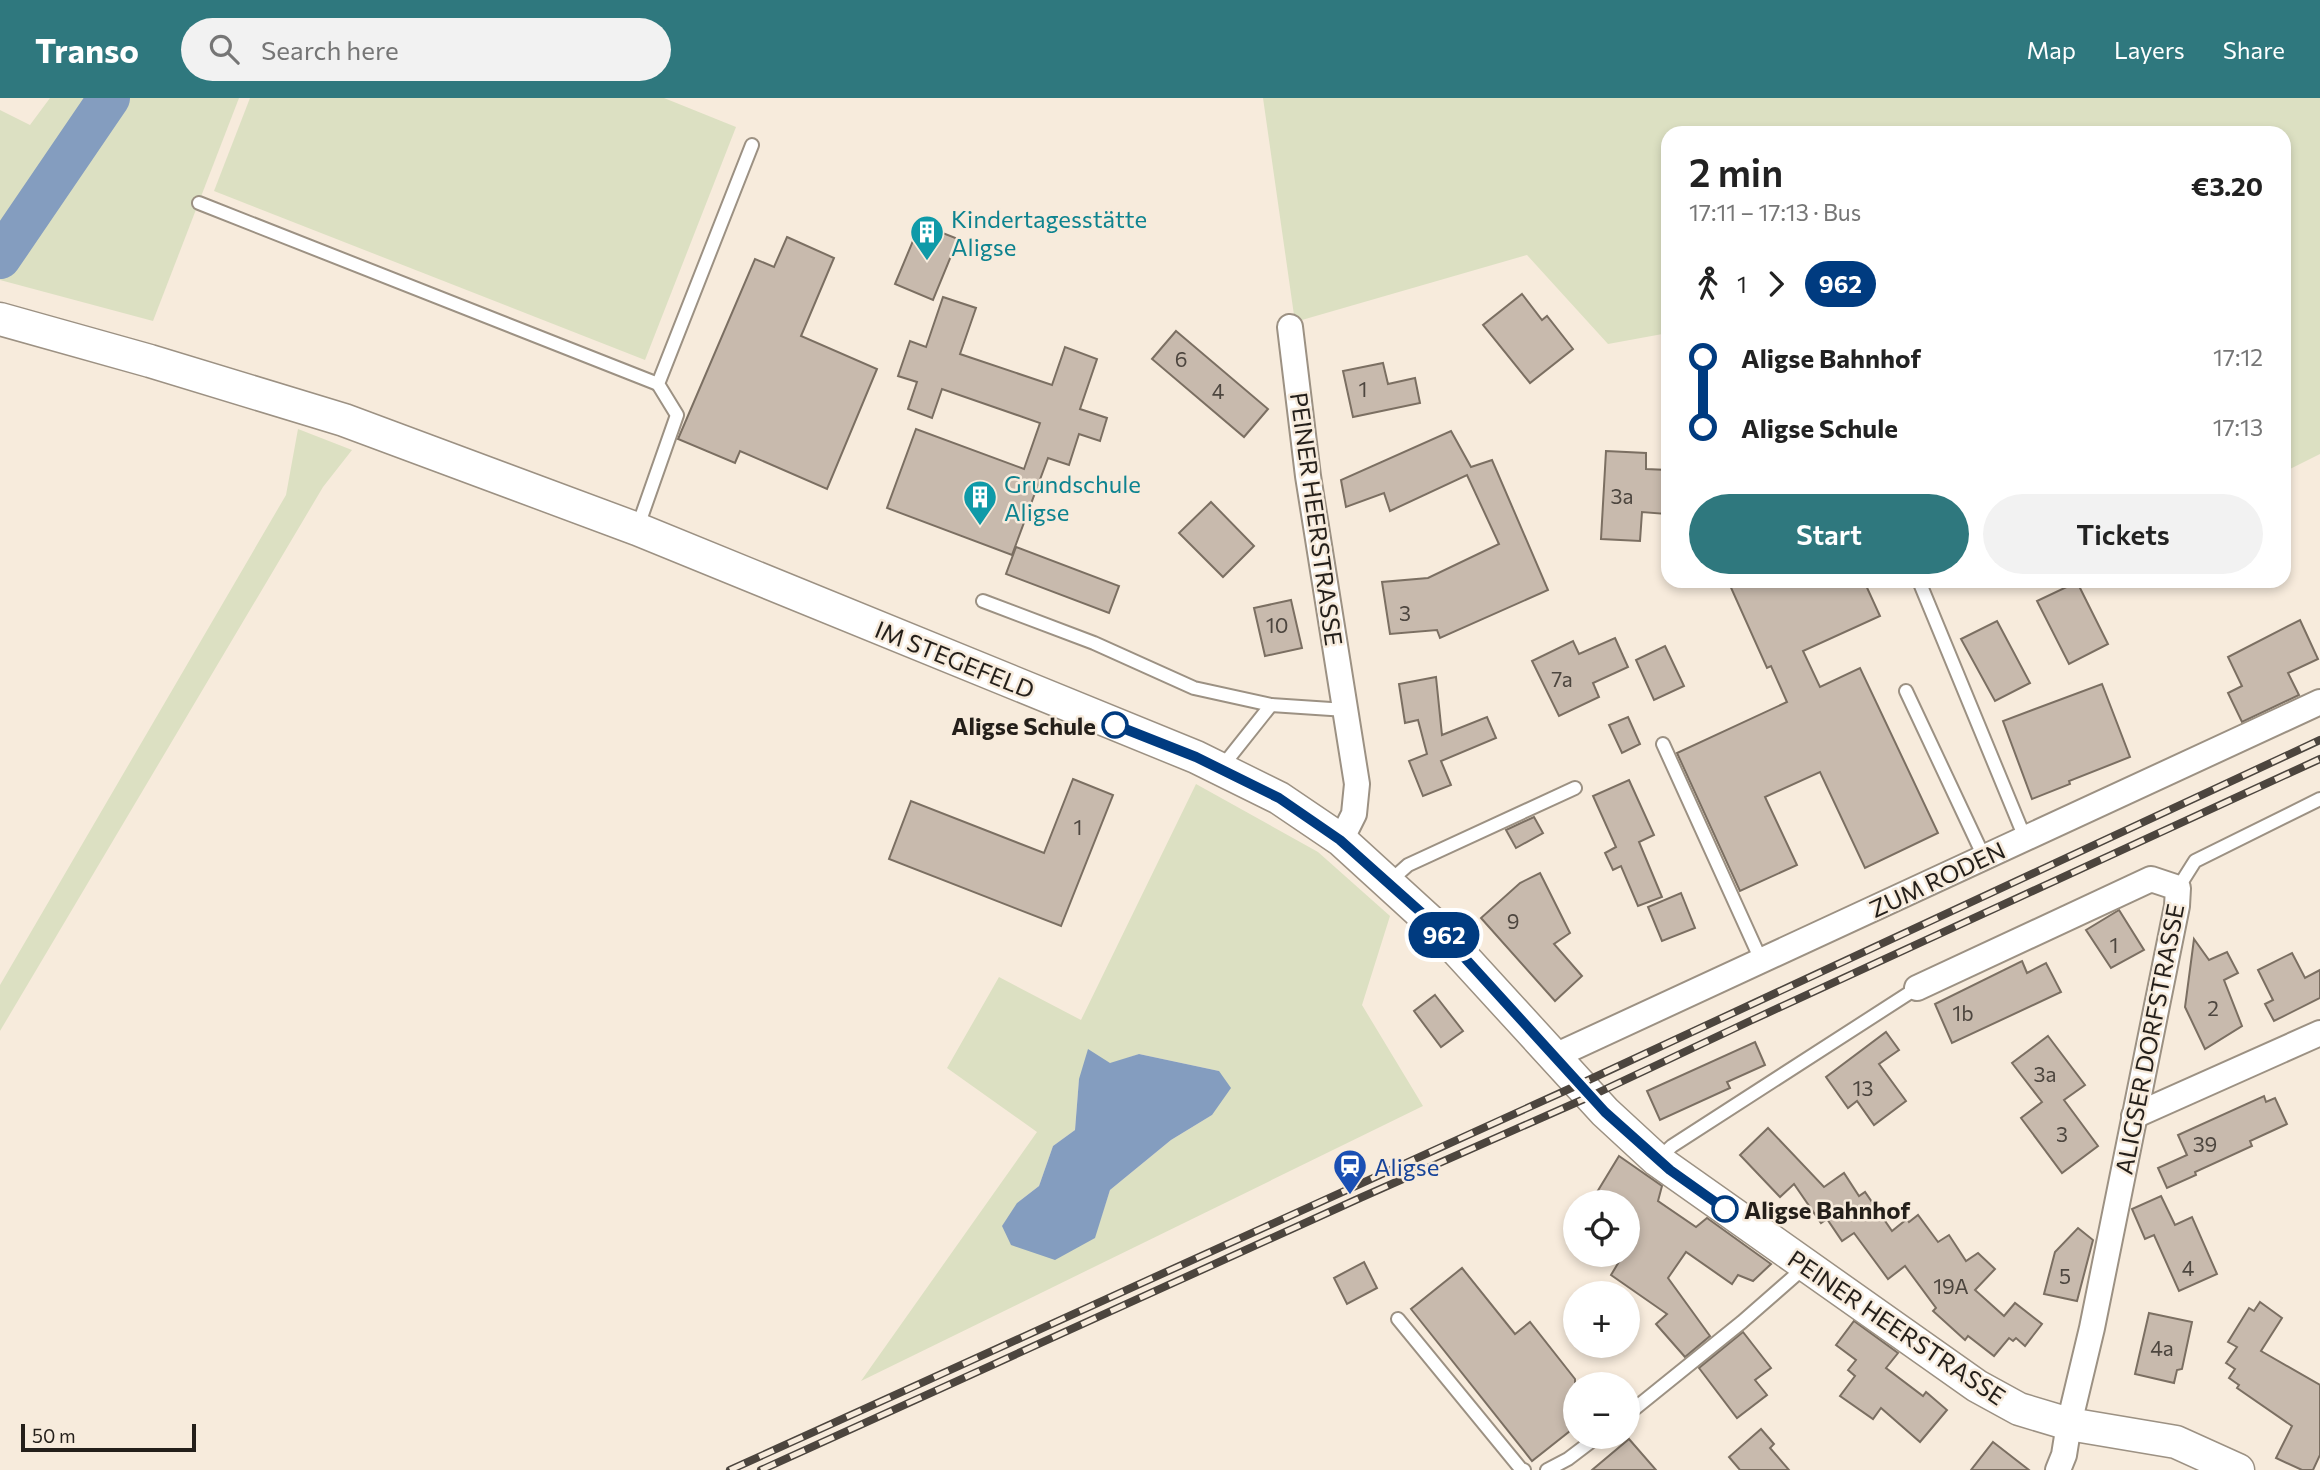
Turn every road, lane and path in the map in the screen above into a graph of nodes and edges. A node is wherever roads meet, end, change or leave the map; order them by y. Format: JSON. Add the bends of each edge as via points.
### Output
{"nodes":[{"id":1,"x":752,"y":145,"type":"dead end"},
{"id":2,"x":200,"y":203,"type":"dead end"},
{"id":3,"x":0,"y":319,"type":"edge"},
{"id":4,"x":1290,"y":327,"type":"dead end"},
{"id":5,"x":657,"y":384,"type":"junction"},
{"id":6,"x":637,"y":529,"type":"junction"},
{"id":7,"x":1922,"y":588,"type":"edge"},
{"id":8,"x":983,"y":601,"type":"dead end"},
{"id":9,"x":1906,"y":691,"type":"dead end"},
{"id":10,"x":2320,"y":702,"type":"edge"},
{"id":11,"x":1271,"y":705,"type":"junction"},
{"id":12,"x":1346,"y":710,"type":"junction"},
{"id":13,"x":1663,"y":744,"type":"dead end"},
{"id":14,"x":1221,"y":769,"type":"junction"},
{"id":15,"x":1574,"y":789,"type":"dead end"},
{"id":16,"x":2320,"y":800,"type":"edge"},
{"id":17,"x":2025,"y":838,"type":"junction"},
{"id":18,"x":1340,"y":840,"type":"junction"},
{"id":19,"x":1984,"y":857,"type":"junction"},
{"id":20,"x":1388,"y":883,"type":"junction"},
{"id":21,"x":2178,"y":888,"type":"junction"},
{"id":22,"x":1762,"y":960,"type":"junction"},
{"id":23,"x":1917,"y":988,"type":"joint"},
{"id":24,"x":2318,"y":1037,"type":"edge"},
{"id":25,"x":1555,"y":1056,"type":"junction"},
{"id":26,"x":2134,"y":1116,"type":"junction"},
{"id":27,"x":1657,"y":1160,"type":"junction"},
{"id":28,"x":1806,"y":1265,"type":"junction"},
{"id":29,"x":1398,"y":1319,"type":"dead end"},
{"id":30,"x":1640,"y":1404,"type":"edge"},
{"id":31,"x":2068,"y":1424,"type":"junction"},
{"id":32,"x":1581,"y":1449,"type":"edge"},
{"id":33,"x":1524,"y":1470,"type":"edge"},
{"id":34,"x":1547,"y":1470,"type":"edge"},
{"id":35,"x":2058,"y":1470,"type":"edge"},
{"id":36,"x":2238,"y":1470,"type":"edge"}],
"edges":[{"from":1,"to":5,"type":"lane"},
{"from":2,"to":5,"type":"lane"},
{"from":3,"to":6,"type":"street","name":"IM STEGEFELD","via":[[344,421]]},
{"from":4,"to":12,"type":"street","name":"PEINER HEERSTRASSE","via":[[1308,476]]},
{"from":5,"to":6,"type":"lane","via":[[677,415]]},
{"from":6,"to":14,"type":"street","name":"IM STEGEFELD"},
{"from":7,"to":17,"type":"lane"},
{"from":8,"to":11,"type":"lane","via":[[1194,688]]},
{"from":9,"to":19,"type":"lane"},
{"from":10,"to":17,"type":"street","name":"ZUM RODEN"},
{"from":11,"to":12,"type":"lane"},
{"from":11,"to":14,"type":"lane"},
{"from":12,"to":18,"type":"street","name":"PEINER HEERSTRASSE","via":[[1357,784],[1354,814]]},
{"from":13,"to":22,"type":"lane"},
{"from":14,"to":18,"type":"street","name":"IM STEGEFELD","via":[[1279,798]]},
{"from":15,"to":20,"type":"lane","via":[[1408,865]]},
{"from":16,"to":21,"type":"lane","via":[[2195,861]]},
{"from":17,"to":19,"type":"street","name":"ZUM RODEN"},
{"from":18,"to":20,"type":"street","name":"PEINER HEERSTRASSE"},
{"from":19,"to":22,"type":"street","name":"ZUM RODEN"},
{"from":20,"to":25,"type":"street","name":"PEINER HEERSTRASSE","via":[[1466,958]]},
{"from":21,"to":23,"type":"street","name":"ALIGSER DORFSTRASSE","via":[[2151,879]]},
{"from":21,"to":26,"type":"street","name":"ALIGSER DORFSTRASSE"},
{"from":22,"to":25,"type":"street","name":"ZUM RODEN"},
{"from":23,"to":27,"type":"lane"},
{"from":24,"to":26,"type":"street"},
{"from":25,"to":27,"type":"street","name":"PEINER HEERSTRASSE","via":[[1605,1112]]},
{"from":26,"to":31,"type":"street","name":"ALIGSER DORFSTRASSE"},
{"from":27,"to":28,"type":"street","name":"PEINER HEERSTRASSE"},
{"from":28,"to":30,"type":"lane"},
{"from":28,"to":31,"type":"street","name":"PEINER HEERSTRASSE","via":[[1977,1386],[2019,1409]]},
{"from":29,"to":33,"type":"lane"},
{"from":31,"to":35,"type":"street","name":"ALIGSER DORFSTRASSE"},
{"from":31,"to":36,"type":"street","name":"PEINER HEERSTRASSE","via":[[2176,1442]]},
{"from":32,"to":34,"type":"lane"}]}
